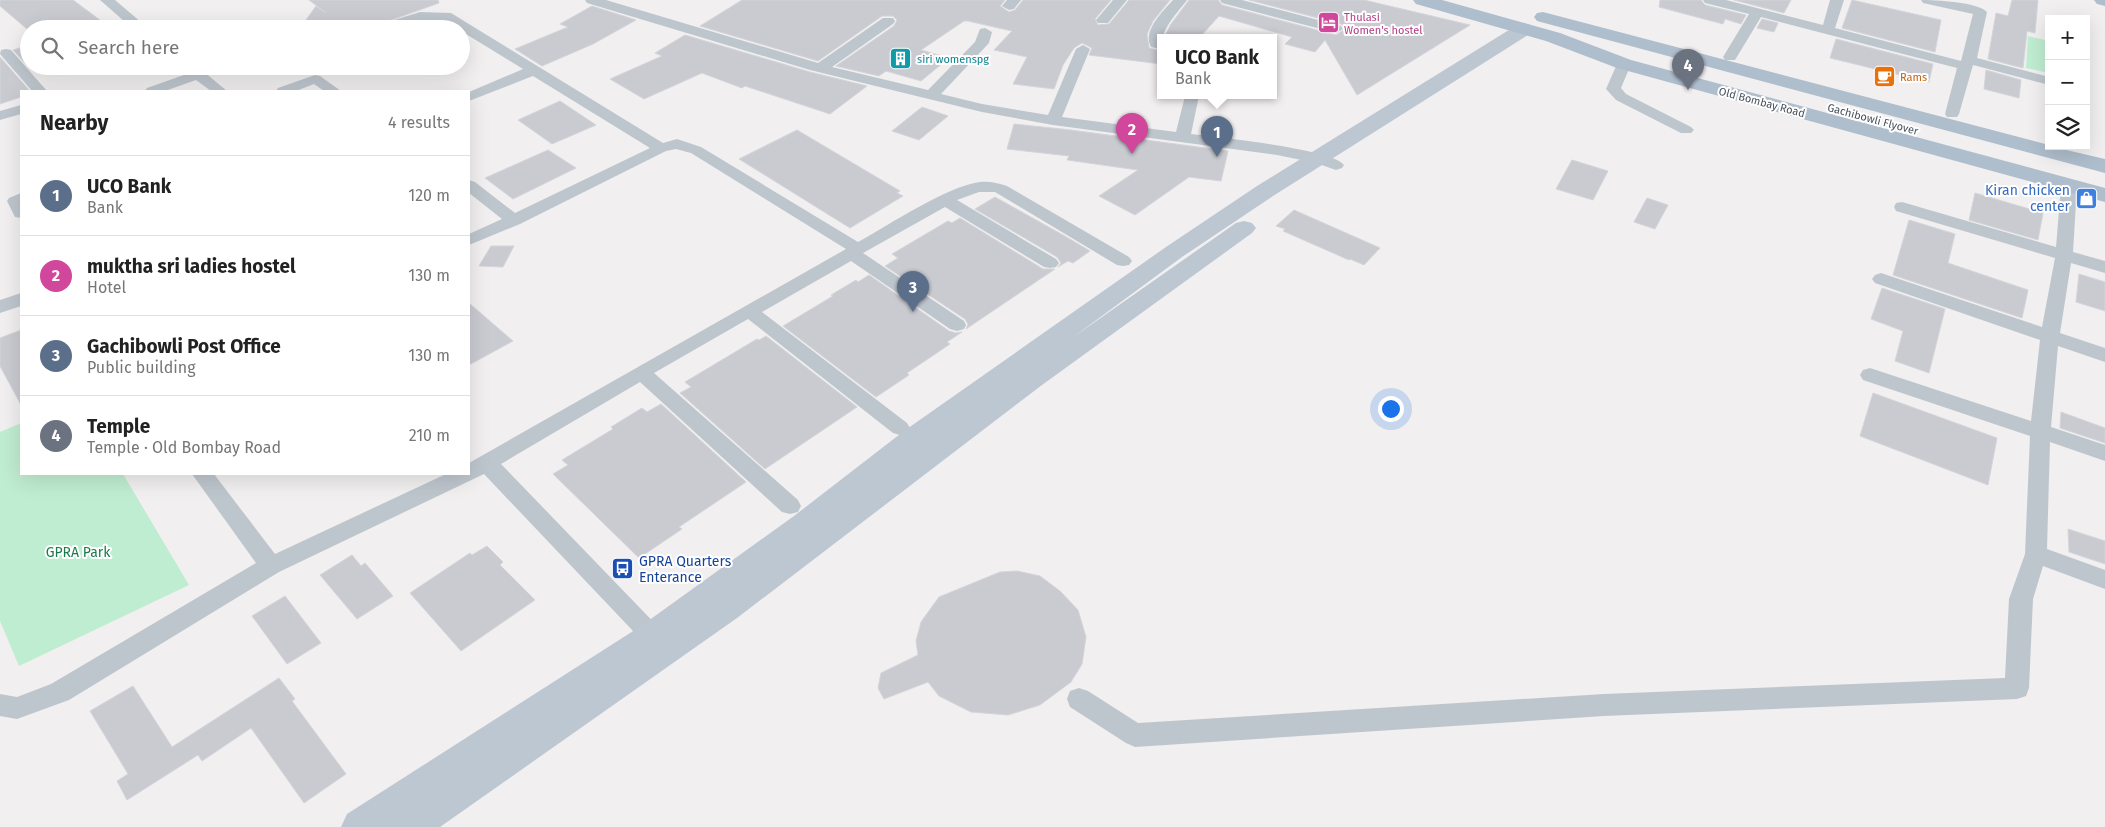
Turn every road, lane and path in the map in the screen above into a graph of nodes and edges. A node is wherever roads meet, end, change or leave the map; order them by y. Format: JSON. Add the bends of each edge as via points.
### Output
{"nodes":[{"id":1,"x":107,"y":0,"type":"edge"},
{"id":2,"x":592,"y":0,"type":"edge"},
{"id":3,"x":1120,"y":0,"type":"edge"},
{"id":4,"x":1180,"y":0,"type":"edge"},
{"id":5,"x":1227,"y":0,"type":"edge"},
{"id":6,"x":1422,"y":0,"type":"edge"},
{"id":7,"x":1476,"y":0,"type":"edge"},
{"id":8,"x":1710,"y":0,"type":"edge"},
{"id":9,"x":1838,"y":0,"type":"edge"},
{"id":10,"x":1928,"y":0,"type":"edge"},
{"id":11,"x":1980,"y":6,"type":"edge"},
{"id":12,"x":1757,"y":12,"type":"junction"},
{"id":13,"x":131,"y":20,"type":"edge"},
{"id":14,"x":408,"y":20,"type":"edge"},
{"id":15,"x":453,"y":20,"type":"edge"},
{"id":16,"x":1103,"y":20,"type":"dead end"},
{"id":17,"x":888,"y":22,"type":"dead end"},
{"id":18,"x":1578,"y":26,"type":"junction"},
{"id":19,"x":1336,"y":29,"type":"dead end"},
{"id":20,"x":1828,"y":30,"type":"junction"},
{"id":21,"x":470,"y":31,"type":"edge"},
{"id":22,"x":985,"y":32,"type":"dead end"},
{"id":23,"x":1157,"y":34,"type":"edge"},
{"id":24,"x":1531,"y":35,"type":"junction"},
{"id":25,"x":1083,"y":49,"type":"dead end"},
{"id":26,"x":1625,"y":51,"type":"junction"},
{"id":27,"x":6,"y":53,"type":"dead end"},
{"id":28,"x":1730,"y":57,"type":"junction"},
{"id":29,"x":1967,"y":63,"type":"junction"},
{"id":30,"x":821,"y":68,"type":"junction"},
{"id":31,"x":20,"y":69,"type":"edge"},
{"id":32,"x":534,"y":70,"type":"junction"},
{"id":33,"x":26,"y":75,"type":"edge"},
{"id":34,"x":183,"y":75,"type":"edge"},
{"id":35,"x":199,"y":75,"type":"edge"},
{"id":36,"x":311,"y":75,"type":"edge"},
{"id":37,"x":315,"y":79,"type":"junction"},
{"id":38,"x":2045,"y":80,"type":"edge"},
{"id":39,"x":39,"y":90,"type":"edge"},
{"id":40,"x":154,"y":90,"type":"edge"},
{"id":41,"x":219,"y":90,"type":"edge"},
{"id":42,"x":286,"y":90,"type":"edge"},
{"id":43,"x":332,"y":90,"type":"edge"},
{"id":44,"x":931,"y":96,"type":"junction"},
{"id":45,"x":470,"y":97,"type":"edge"},
{"id":46,"x":1191,"y":99,"type":"edge"},
{"id":47,"x":20,"y":109,"type":"edge"},
{"id":48,"x":1952,"y":114,"type":"junction"},
{"id":49,"x":0,"y":116,"type":"edge"},
{"id":50,"x":1053,"y":120,"type":"junction"},
{"id":51,"x":1686,"y":130,"type":"dead end"},
{"id":52,"x":1183,"y":136,"type":"junction"},
{"id":53,"x":2045,"y":138,"type":"edge"},
{"id":54,"x":661,"y":148,"type":"junction"},
{"id":55,"x":2090,"y":150,"type":"edge"},
{"id":56,"x":2105,"y":154,"type":"edge"},
{"id":57,"x":1328,"y":162,"type":"junction"},
{"id":58,"x":2105,"y":166,"type":"edge"},
{"id":59,"x":2105,"y":182,"type":"edge"},
{"id":60,"x":470,"y":186,"type":"edge"},
{"id":61,"x":2070,"y":186,"type":"junction"},
{"id":62,"x":2105,"y":195,"type":"edge"},
{"id":63,"x":945,"y":200,"type":"junction"},
{"id":64,"x":1902,"y":206,"type":"dead end"},
{"id":65,"x":514,"y":220,"type":"junction"},
{"id":66,"x":470,"y":240,"type":"edge"},
{"id":67,"x":855,"y":251,"type":"junction"},
{"id":68,"x":2064,"y":255,"type":"junction"},
{"id":69,"x":1123,"y":260,"type":"dead end"},
{"id":70,"x":1050,"y":263,"type":"dead end"},
{"id":71,"x":2105,"y":267,"type":"edge"},
{"id":72,"x":1881,"y":279,"type":"dead end"},
{"id":73,"x":20,"y":299,"type":"edge"},
{"id":74,"x":0,"y":308,"type":"edge"},
{"id":75,"x":748,"y":311,"type":"junction"},
{"id":76,"x":957,"y":325,"type":"dead end"},
{"id":77,"x":2050,"y":336,"type":"junction"},
{"id":78,"x":2105,"y":354,"type":"edge"},
{"id":79,"x":640,"y":372,"type":"junction"},
{"id":80,"x":1870,"y":375,"type":"dead end"},
{"id":81,"x":900,"y":428,"type":"dead end"},
{"id":82,"x":2040,"y":432,"type":"junction"},
{"id":83,"x":2105,"y":453,"type":"edge"},
{"id":84,"x":478,"y":468,"type":"edge"},
{"id":85,"x":203,"y":475,"type":"edge"},
{"id":86,"x":463,"y":475,"type":"edge"},
{"id":87,"x":790,"y":506,"type":"dead end"},
{"id":88,"x":2036,"y":554,"type":"junction"},
{"id":89,"x":270,"y":566,"type":"junction"},
{"id":90,"x":2105,"y":580,"type":"edge"},
{"id":91,"x":659,"y":643,"type":"junction"},
{"id":92,"x":1079,"y":699,"type":"dead end"},
{"id":93,"x":0,"y":705,"type":"edge"},
{"id":94,"x":360,"y":827,"type":"edge"},
{"id":95,"x":408,"y":827,"type":"edge"}],
"edges":[{"from":1,"to":13,"type":"street"},
{"from":2,"to":30,"type":"street"},
{"from":3,"to":16,"type":"street"},
{"from":4,"to":23,"type":"street"},
{"from":5,"to":19,"type":"street"},
{"from":6,"to":24,"type":"main road","name":"Old Bombay Road"},
{"from":7,"to":18,"type":"main road"},
{"from":8,"to":12,"type":"street"},
{"from":9,"to":20,"type":"street"},
{"from":10,"to":11,"type":"street"},
{"from":11,"to":29,"type":"street"},
{"from":12,"to":20,"type":"street"},
{"from":12,"to":28,"type":"street"},
{"from":14,"to":15,"type":"street","via":[[420,16],[446,16]]},
{"from":17,"to":30,"type":"street"},
{"from":18,"to":26,"type":"main road","name":"Gachibowli Flyover"},
{"from":18,"to":28,"type":"main road","via":[[1641,34]]},
{"from":20,"to":29,"type":"street"},
{"from":21,"to":32,"type":"street"},
{"from":22,"to":44,"type":"street","via":[[982,43]]},
{"from":24,"to":26,"type":"main road","name":"Old Bombay Road"},
{"from":24,"to":57,"type":"street","via":[[1486,60]]},
{"from":25,"to":50,"type":"street"},
{"from":26,"to":51,"type":"street","via":[[1613,90]]},
{"from":26,"to":58,"type":"main road","name":"Gachibowli Flyover"},
{"from":26,"to":59,"type":"main road","name":"Gachibowli Flyover"},
{"from":26,"to":61,"type":"main road","name":"Old Bombay Road"},
{"from":27,"to":31,"type":"street"},
{"from":28,"to":48,"type":"main road"},
{"from":29,"to":38,"type":"street"},
{"from":29,"to":48,"type":"street"},
{"from":30,"to":44,"type":"street"},
{"from":32,"to":45,"type":"street"},
{"from":32,"to":54,"type":"street"},
{"from":33,"to":39,"type":"street"},
{"from":34,"to":40,"type":"street"},
{"from":35,"to":41,"type":"street"},
{"from":36,"to":37,"type":"street"},
{"from":37,"to":42,"type":"street"},
{"from":37,"to":43,"type":"street"},
{"from":44,"to":50,"type":"street"},
{"from":46,"to":52,"type":"street"},
{"from":47,"to":49,"type":"street"},
{"from":48,"to":53,"type":"main road"},
{"from":50,"to":52,"type":"street"},
{"from":52,"to":57,"type":"street","via":[[1277,150]]},
{"from":54,"to":65,"type":"street"},
{"from":54,"to":67,"type":"street","via":[[677,144],[696,150]]},
{"from":55,"to":56,"type":"main road"},
{"from":57,"to":91,"type":"street","via":[[1286,198],[1033,378],[726,609]]},
{"from":60,"to":65,"type":"street"},
{"from":61,"to":62,"type":"main road","name":"Old Bombay Road"},
{"from":61,"to":68,"type":"street"},
{"from":63,"to":67,"type":"street"},
{"from":63,"to":69,"type":"street","via":[[972,187],[1001,189]]},
{"from":63,"to":70,"type":"street"},
{"from":64,"to":68,"type":"street"},
{"from":65,"to":66,"type":"street"},
{"from":67,"to":75,"type":"street"},
{"from":67,"to":76,"type":"street"},
{"from":68,"to":71,"type":"street"},
{"from":68,"to":77,"type":"street"},
{"from":72,"to":77,"type":"street"},
{"from":73,"to":74,"type":"street"},
{"from":75,"to":79,"type":"street"},
{"from":75,"to":81,"type":"street"},
{"from":77,"to":78,"type":"street"},
{"from":77,"to":82,"type":"street"},
{"from":79,"to":84,"type":"street"},
{"from":79,"to":87,"type":"street"},
{"from":80,"to":82,"type":"street"},
{"from":82,"to":83,"type":"street"},
{"from":82,"to":88,"type":"street"},
{"from":84,"to":91,"type":"street"},
{"from":85,"to":89,"type":"street"},
{"from":86,"to":89,"type":"street"},
{"from":88,"to":90,"type":"street"},
{"from":88,"to":92,"type":"street","via":[[2021,599],[2017,688],[1604,705],[1136,735]]},
{"from":89,"to":93,"type":"street","via":[[60,692],[17,708]]},
{"from":91,"to":94,"type":"street"},
{"from":91,"to":95,"type":"street"}]}
